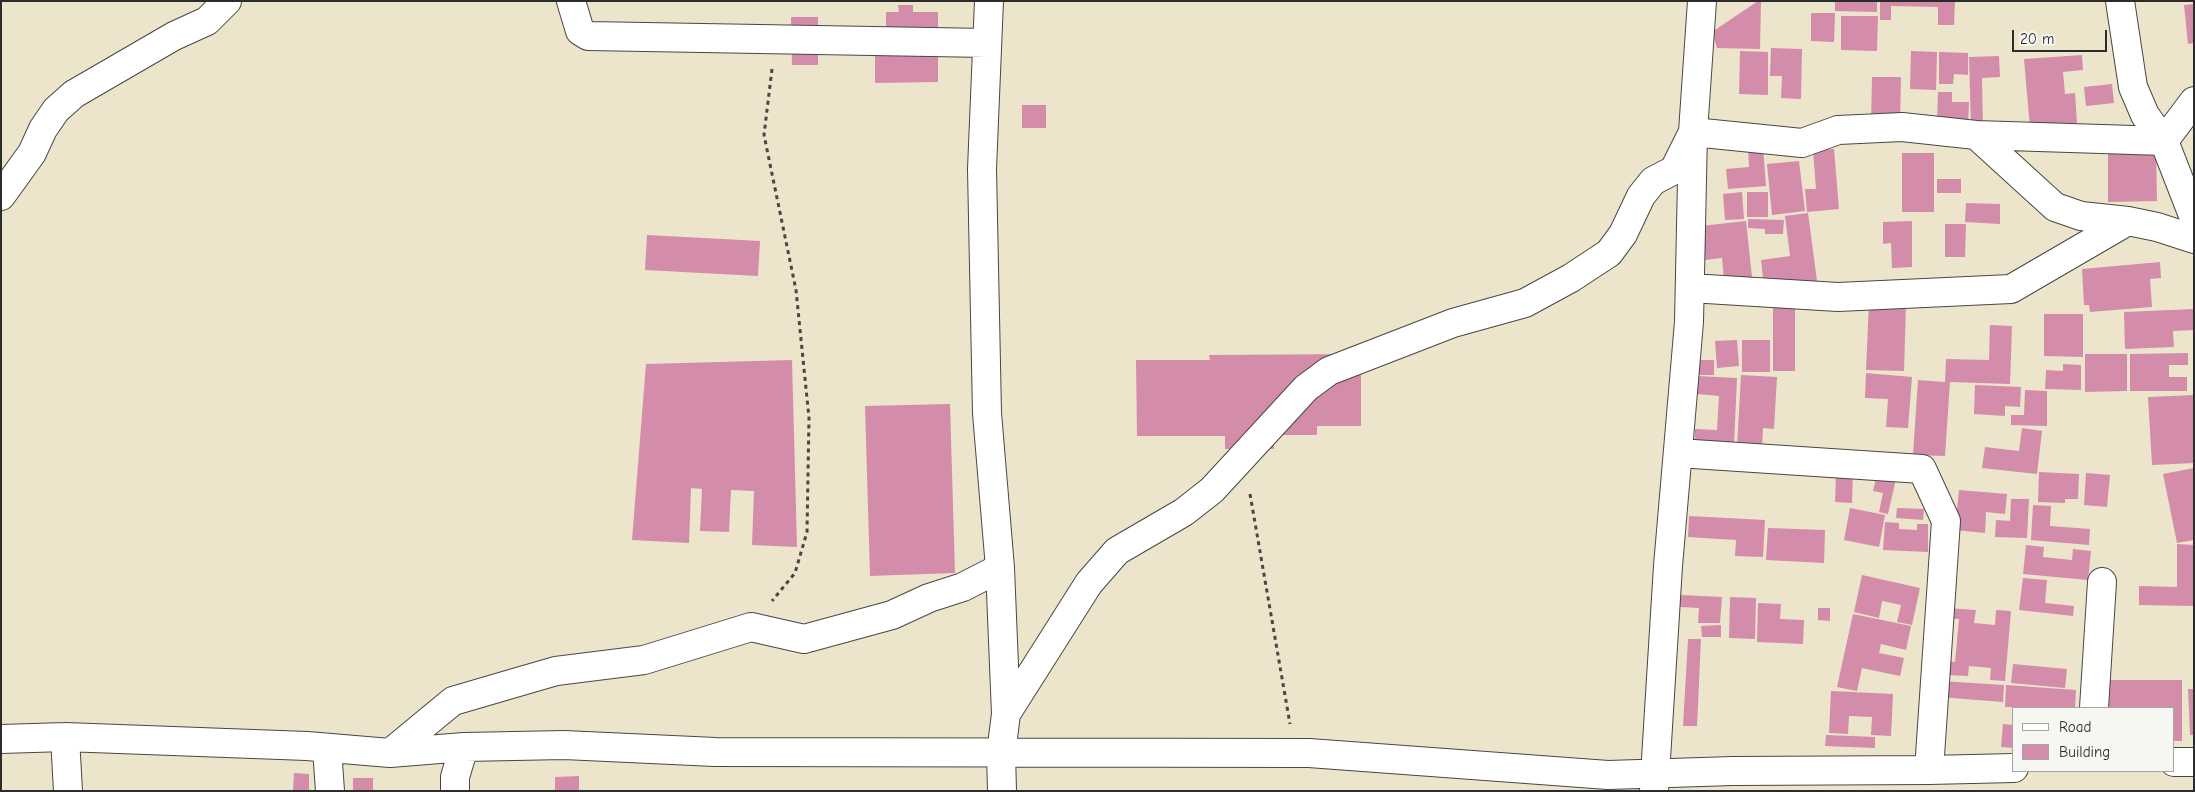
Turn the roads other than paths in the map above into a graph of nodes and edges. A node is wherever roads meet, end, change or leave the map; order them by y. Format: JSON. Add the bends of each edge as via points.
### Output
{"nodes":[{"id":1,"x":227,"y":1,"type":"edge"},
{"id":2,"x":570,"y":1,"type":"edge"},
{"id":3,"x":988,"y":1,"type":"edge"},
{"id":4,"x":1702,"y":1,"type":"edge"},
{"id":5,"x":2120,"y":1,"type":"edge"},
{"id":6,"x":987,"y":43,"type":"junction"},
{"id":7,"x":2194,"y":101,"type":"edge"},
{"id":8,"x":1693,"y":132,"type":"junction"},
{"id":9,"x":1976,"y":135,"type":"junction"},
{"id":10,"x":2164,"y":141,"type":"junction"},
{"id":11,"x":1,"y":196,"type":"edge"},
{"id":12,"x":2194,"y":218,"type":"edge"},
{"id":13,"x":2128,"y":221,"type":"junction"},
{"id":14,"x":2194,"y":239,"type":"edge"},
{"id":15,"x":1690,"y":288,"type":"junction"},
{"id":16,"x":1678,"y":453,"type":"junction"},
{"id":17,"x":1000,"y":568,"type":"junction"},
{"id":18,"x":2102,"y":582,"type":"dead end"},
{"id":19,"x":2094,"y":707,"type":"edge"},
{"id":20,"x":1006,"y":714,"type":"junction"},
{"id":21,"x":65,"y":737,"type":"junction"},
{"id":22,"x":1,"y":739,"type":"edge"},
{"id":23,"x":464,"y":747,"type":"junction"},
{"id":24,"x":327,"y":748,"type":"junction"},
{"id":25,"x":390,"y":753,"type":"junction"},
{"id":26,"x":1002,"y":753,"type":"junction"},
{"id":27,"x":2175,"y":762,"type":"edge"},
{"id":28,"x":2194,"y":762,"type":"edge"},
{"id":29,"x":2012,"y":768,"type":"edge"},
{"id":30,"x":1929,"y":770,"type":"junction"},
{"id":31,"x":1656,"y":782,"type":"edge"},
{"id":32,"x":68,"y":791,"type":"edge"},
{"id":33,"x":330,"y":791,"type":"edge"},
{"id":34,"x":455,"y":791,"type":"edge"},
{"id":35,"x":1002,"y":791,"type":"edge"}],
"edges":[{"from":1,"to":11,"type":"street","via":[[207,21],[74,94],[56,110],[32,153]]},
{"from":2,"to":6,"type":"street","via":[[580,31],[588,36]]},
{"from":3,"to":6,"type":"street"},
{"from":4,"to":8,"type":"street"},
{"from":5,"to":10,"type":"street","via":[[2132,87],[2145,115]]},
{"from":6,"to":17,"type":"street","via":[[982,169],[987,413]]},
{"from":7,"to":10,"type":"street"},
{"from":8,"to":9,"type":"street","via":[[1802,143],[1838,130],[1865,128],[1902,127]]},
{"from":8,"to":15,"type":"street"},
{"from":8,"to":20,"type":"street","via":[[1674,170],[1653,181],[1641,196],[1623,234],[1609,253],[1572,278],[1526,303],[1453,323],[1329,371],[1306,388],[1212,490],[1184,512],[1117,551],[1089,583]]},
{"from":9,"to":10,"type":"street"},
{"from":9,"to":13,"type":"street","via":[[2055,206],[2081,216]]},
{"from":10,"to":12,"type":"street"},
{"from":13,"to":14,"type":"street"},
{"from":13,"to":15,"type":"street","via":[[2011,289],[1838,298]]},
{"from":15,"to":16,"type":"street"},
{"from":16,"to":30,"type":"street","via":[[1922,469],[1946,521]]},
{"from":16,"to":31,"type":"street"},
{"from":17,"to":20,"type":"street"},
{"from":17,"to":25,"type":"street","via":[[963,587],[892,615],[804,639],[751,627],[644,660],[556,671],[452,701]]},
{"from":18,"to":19,"type":"street"},
{"from":20,"to":26,"type":"street"},
{"from":21,"to":22,"type":"street"},
{"from":21,"to":24,"type":"street"},
{"from":21,"to":32,"type":"street"},
{"from":23,"to":25,"type":"street"},
{"from":23,"to":26,"type":"street","via":[[564,745],[715,752]]},
{"from":23,"to":34,"type":"street","via":[[455,777]]},
{"from":24,"to":25,"type":"street"},
{"from":24,"to":33,"type":"street"},
{"from":26,"to":31,"type":"street","via":[[1296,753]]},
{"from":26,"to":35,"type":"street"},
{"from":27,"to":28,"type":"street"},
{"from":29,"to":30,"type":"street"},
{"from":30,"to":31,"type":"street","via":[[1733,771]]}]}
